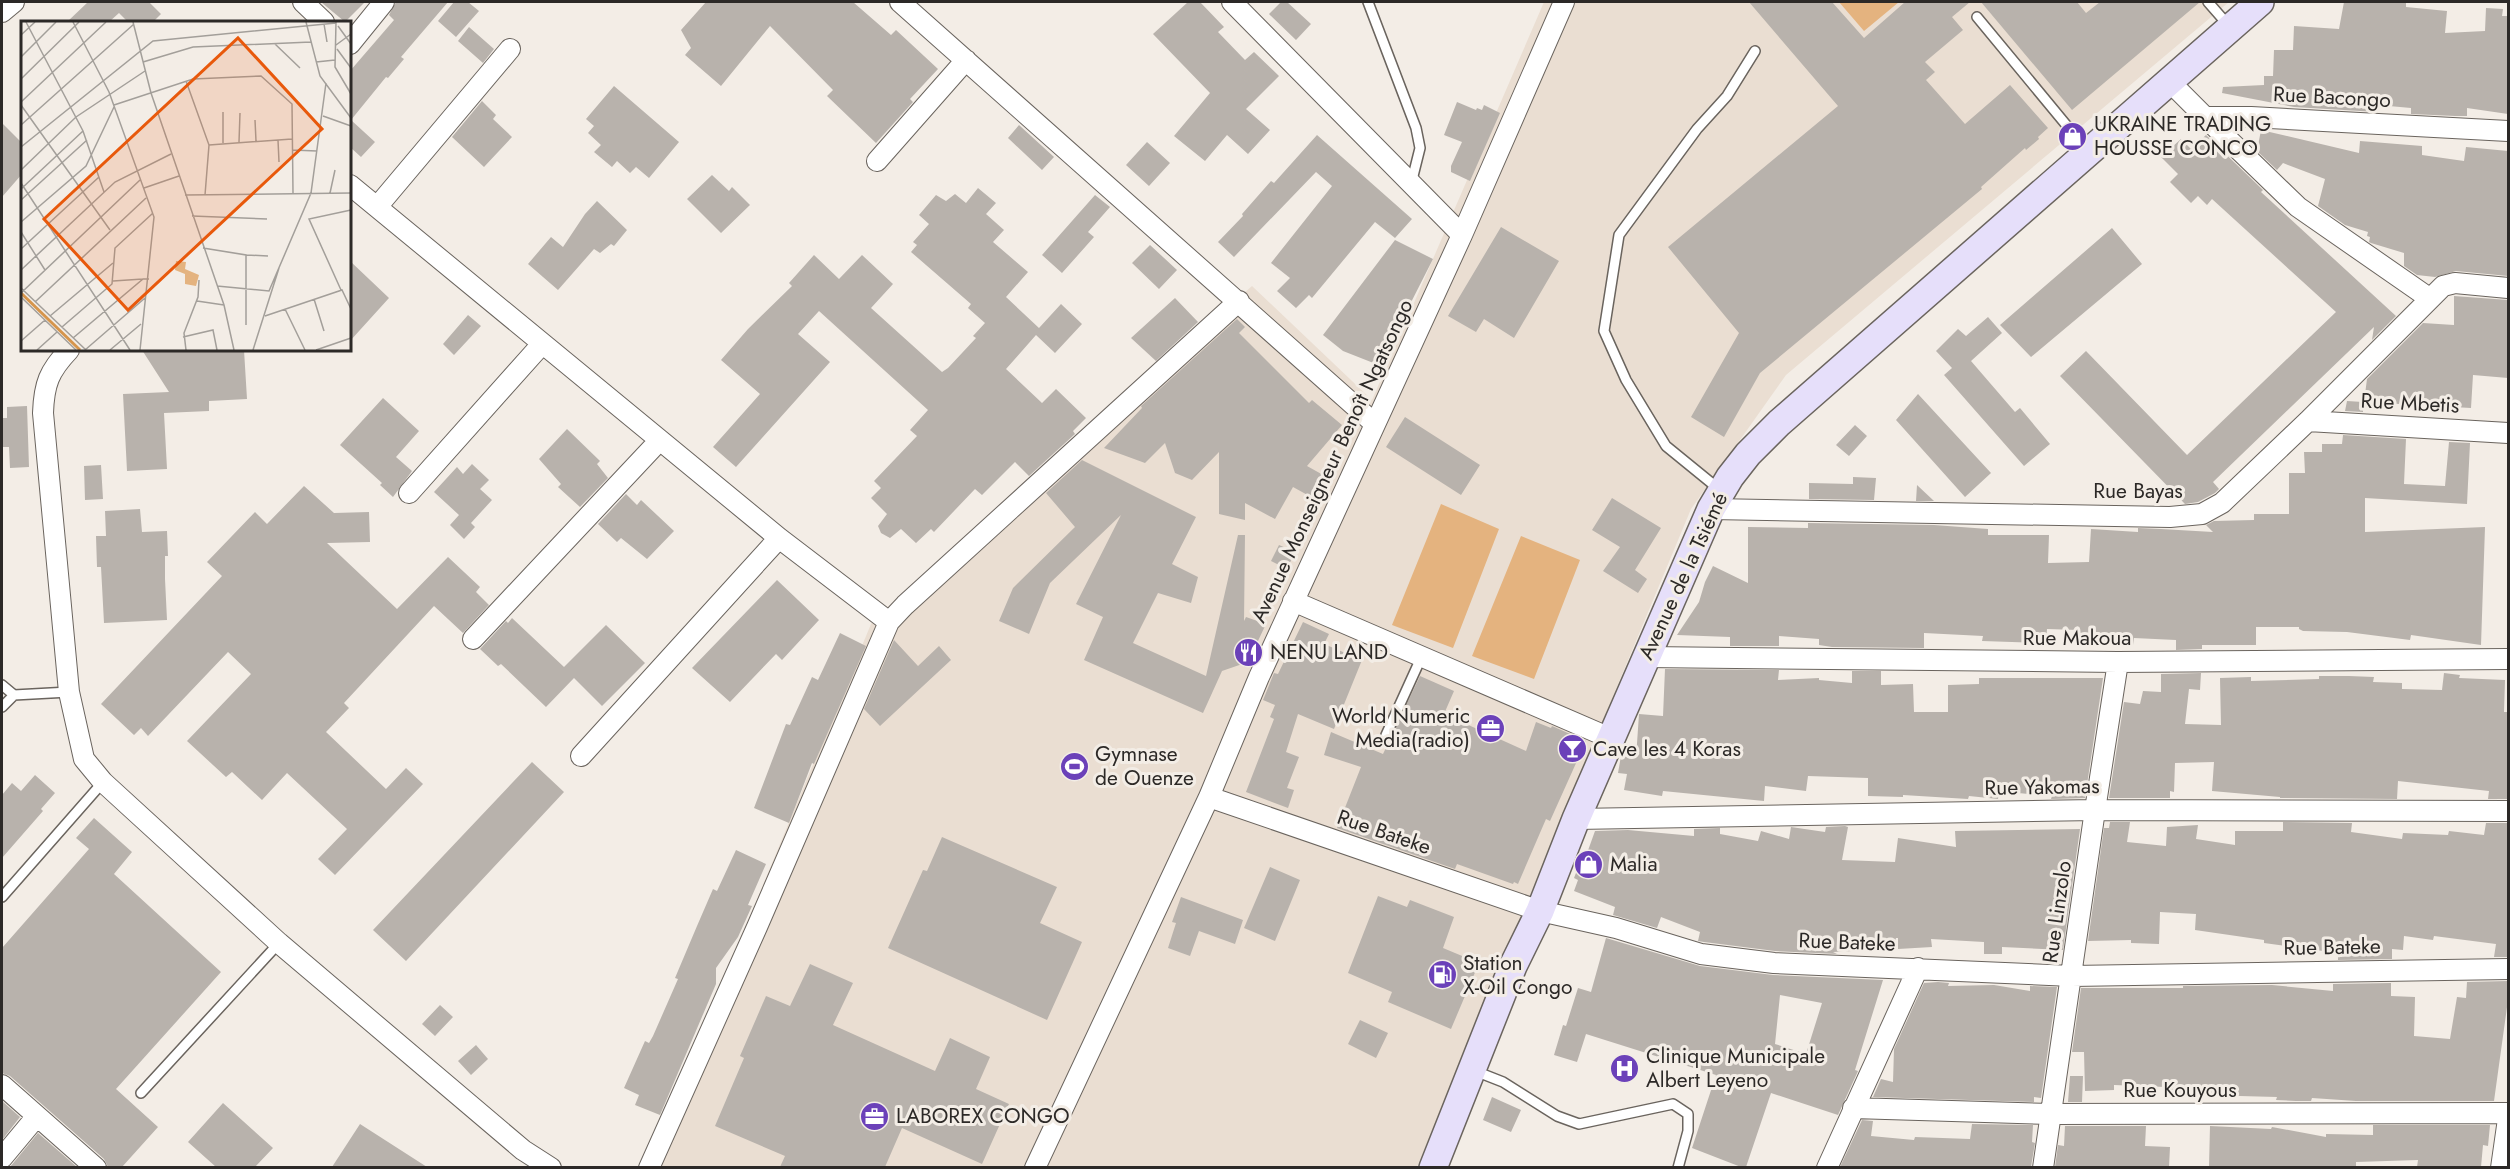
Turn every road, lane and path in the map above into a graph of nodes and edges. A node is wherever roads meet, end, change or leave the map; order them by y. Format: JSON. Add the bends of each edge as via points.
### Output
{"nodes":[{"id":1,"x":14,"y":2,"type":"edge"},
{"id":2,"x":303,"y":2,"type":"edge"},
{"id":3,"x":384,"y":2,"type":"edge"},
{"id":4,"x":900,"y":2,"type":"edge"},
{"id":5,"x":1232,"y":2,"type":"edge"},
{"id":6,"x":1368,"y":2,"type":"edge"},
{"id":7,"x":1564,"y":2,"type":"edge"},
{"id":8,"x":2208,"y":2,"type":"edge"},
{"id":9,"x":2260,"y":2,"type":"edge"},
{"id":10,"x":2,"y":12,"type":"edge"},
{"id":11,"x":1977,"y":17,"type":"dead end"},
{"id":12,"x":323,"y":21,"type":"edge"},
{"id":13,"x":2230,"y":28,"type":"junction"},
{"id":14,"x":351,"y":43,"type":"edge"},
{"id":15,"x":510,"y":49,"type":"dead end"},
{"id":16,"x":1755,"y":51,"type":"dead end"},
{"id":17,"x":966,"y":60,"type":"junction"},
{"id":18,"x":2169,"y":81,"type":"junction"},
{"id":19,"x":2205,"y":117,"type":"junction"},
{"id":20,"x":2508,"y":131,"type":"edge"},
{"id":21,"x":2089,"y":152,"type":"junction"},
{"id":22,"x":878,"y":161,"type":"dead end"},
{"id":23,"x":1411,"y":184,"type":"junction"},
{"id":24,"x":351,"y":186,"type":"edge"},
{"id":25,"x":377,"y":207,"type":"junction"},
{"id":26,"x":1462,"y":236,"type":"junction"},
{"id":27,"x":2508,"y":288,"type":"edge"},
{"id":28,"x":2428,"y":298,"type":"junction"},
{"id":29,"x":1239,"y":301,"type":"junction"},
{"id":30,"x":542,"y":344,"type":"junction"},
{"id":31,"x":68,"y":351,"type":"edge"},
{"id":32,"x":2308,"y":421,"type":"junction"},
{"id":33,"x":1375,"y":424,"type":"junction"},
{"id":34,"x":2508,"y":433,"type":"edge"},
{"id":35,"x":659,"y":441,"type":"junction"},
{"id":36,"x":409,"y":493,"type":"dead end"},
{"id":37,"x":1716,"y":500,"type":"junction"},
{"id":38,"x":779,"y":538,"type":"junction"},
{"id":39,"x":1293,"y":601,"type":"junction"},
{"id":40,"x":889,"y":622,"type":"junction"},
{"id":41,"x":473,"y":639,"type":"dead end"},
{"id":42,"x":1646,"y":657,"type":"junction"},
{"id":43,"x":1422,"y":658,"type":"junction"},
{"id":44,"x":2508,"y":659,"type":"edge"},
{"id":45,"x":2118,"y":662,"type":"junction"},
{"id":46,"x":2,"y":685,"type":"edge"},
{"id":47,"x":69,"y":692,"type":"junction"},
{"id":48,"x":14,"y":695,"type":"junction"},
{"id":49,"x":2,"y":707,"type":"edge"},
{"id":50,"x":1386,"y":735,"type":"dead end"},
{"id":51,"x":1610,"y":738,"type":"junction"},
{"id":52,"x":581,"y":756,"type":"dead end"},
{"id":53,"x":103,"y":782,"type":"junction"},
{"id":54,"x":1209,"y":798,"type":"junction"},
{"id":55,"x":2095,"y":810,"type":"junction"},
{"id":56,"x":2508,"y":812,"type":"edge"},
{"id":57,"x":1576,"y":819,"type":"junction"},
{"id":58,"x":2,"y":897,"type":"edge"},
{"id":59,"x":1540,"y":911,"type":"junction"},
{"id":60,"x":279,"y":943,"type":"junction"},
{"id":61,"x":1918,"y":968,"type":"junction"},
{"id":62,"x":2508,"y":969,"type":"edge"},
{"id":63,"x":2072,"y":976,"type":"junction"},
{"id":64,"x":1472,"y":1070,"type":"junction"},
{"id":65,"x":2,"y":1085,"type":"edge"},
{"id":66,"x":141,"y":1093,"type":"dead end"},
{"id":67,"x":1853,"y":1108,"type":"junction"},
{"id":68,"x":2508,"y":1113,"type":"edge"},
{"id":69,"x":2050,"y":1114,"type":"junction"},
{"id":70,"x":37,"y":1116,"type":"junction"},
{"id":71,"x":2508,"y":1119,"type":"edge"},
{"id":72,"x":2,"y":1158,"type":"edge"},
{"id":73,"x":96,"y":1167,"type":"edge"},
{"id":74,"x":551,"y":1167,"type":"edge"},
{"id":75,"x":649,"y":1167,"type":"edge"},
{"id":76,"x":1035,"y":1167,"type":"edge"},
{"id":77,"x":1433,"y":1167,"type":"edge"},
{"id":78,"x":1678,"y":1167,"type":"edge"},
{"id":79,"x":1827,"y":1167,"type":"edge"},
{"id":80,"x":2043,"y":1167,"type":"edge"},
{"id":81,"x":2501,"y":1167,"type":"edge"}],
"edges":[{"from":1,"to":10,"type":"street"},
{"from":2,"to":12,"type":"street"},
{"from":3,"to":14,"type":"street"},
{"from":4,"to":17,"type":"street"},
{"from":5,"to":23,"type":"street"},
{"from":6,"to":23,"type":"lane","via":[[1416,128],[1420,148]]},
{"from":7,"to":26,"type":"street","name":"Avenue Monseigneur Benoît Ngatsongo"},
{"from":8,"to":13,"type":"lane"},
{"from":9,"to":13,"type":"main road","name":"Avenue de la Tsiémé"},
{"from":11,"to":21,"type":"lane"},
{"from":13,"to":18,"type":"main road","name":"Avenue de la Tsiémé"},
{"from":15,"to":25,"type":"street"},
{"from":16,"to":37,"type":"lane","via":[[1726,96],[1619,235],[1604,331],[1626,380],[1666,446]]},
{"from":17,"to":22,"type":"street"},
{"from":17,"to":29,"type":"street"},
{"from":18,"to":19,"type":"street"},
{"from":18,"to":21,"type":"main road","name":"Avenue de la Tsiémé"},
{"from":19,"to":20,"type":"street","name":"Rue Bacongo"},
{"from":19,"to":28,"type":"street","via":[[2298,207]]},
{"from":21,"to":37,"type":"main road","name":"Avenue de la Tsiémé","via":[[1779,423],[1748,454]]},
{"from":23,"to":26,"type":"street"},
{"from":24,"to":25,"type":"street"},
{"from":25,"to":30,"type":"street"},
{"from":26,"to":33,"type":"street","name":"Avenue Monseigneur Benoît Ngatsongo"},
{"from":27,"to":28,"type":"street","name":"Rue Bayas","via":[[2455,283],[2443,286]]},
{"from":28,"to":32,"type":"street","name":"Rue Bayas"},
{"from":29,"to":33,"type":"street"},
{"from":29,"to":40,"type":"street"},
{"from":30,"to":35,"type":"street"},
{"from":30,"to":36,"type":"street"},
{"from":31,"to":47,"type":"street","via":[[50,372],[43,413]]},
{"from":32,"to":34,"type":"street","name":"Rue Mbetis"},
{"from":32,"to":37,"type":"street","name":"Rue Bayas","via":[[2222,503],[2202,514],[2170,517]]},
{"from":33,"to":39,"type":"street","name":"Avenue Monseigneur Benoît Ngatsongo"},
{"from":35,"to":38,"type":"street"},
{"from":35,"to":41,"type":"street"},
{"from":37,"to":42,"type":"main road","name":"Avenue de la Tsiémé"},
{"from":38,"to":40,"type":"street"},
{"from":38,"to":52,"type":"street"},
{"from":39,"to":43,"type":"street"},
{"from":39,"to":54,"type":"street","name":"Avenue Monseigneur Benoît Ngatsongo"},
{"from":40,"to":75,"type":"street"},
{"from":42,"to":45,"type":"street","name":"Rue Makoua"},
{"from":42,"to":51,"type":"main road","name":"Avenue de la Tsiémé"},
{"from":43,"to":50,"type":"lane"},
{"from":43,"to":51,"type":"street"},
{"from":44,"to":45,"type":"street","name":"Rue Makoua"},
{"from":45,"to":55,"type":"street","name":"Rue Linzolo"},
{"from":46,"to":48,"type":"lane"},
{"from":47,"to":48,"type":"lane"},
{"from":47,"to":53,"type":"street","via":[[84,759]]},
{"from":48,"to":49,"type":"lane"},
{"from":51,"to":57,"type":"main road","name":"Avenue de la Tsiémé"},
{"from":53,"to":58,"type":"lane"},
{"from":53,"to":60,"type":"street"},
{"from":54,"to":59,"type":"street","name":"Rue Bateke"},
{"from":54,"to":76,"type":"street","name":"Avenue Monseigneur Benoît Ngatsongo"},
{"from":55,"to":56,"type":"street","name":"Rue Yakomas"},
{"from":55,"to":57,"type":"street","name":"Rue Yakomas"},
{"from":55,"to":63,"type":"street","name":"Rue Linzolo"},
{"from":57,"to":59,"type":"main road","name":"Avenue de la Tsiémé"},
{"from":59,"to":61,"type":"street","name":"Rue Bateke","via":[[1616,927],[1701,954],[1774,963]]},
{"from":59,"to":64,"type":"main road","name":"Avenue de la Tsiémé","via":[[1513,966]]},
{"from":60,"to":66,"type":"lane"},
{"from":60,"to":74,"type":"street","via":[[523,1150]]},
{"from":61,"to":63,"type":"street","name":"Rue Bateke"},
{"from":61,"to":67,"type":"street"},
{"from":62,"to":63,"type":"street","name":"Rue Bateke"},
{"from":63,"to":69,"type":"street","name":"Rue Linzolo"},
{"from":64,"to":77,"type":"main road","name":"Avenue de la Tsiémé"},
{"from":64,"to":78,"type":"lane","via":[[1503,1082],[1557,1116],[1579,1124],[1673,1104],[1688,1113],[1688,1131]]},
{"from":65,"to":70,"type":"street"},
{"from":67,"to":69,"type":"street","name":"Rue Kouyous"},
{"from":67,"to":79,"type":"street"},
{"from":68,"to":69,"type":"street","name":"Rue Kouyous"},
{"from":69,"to":80,"type":"street","name":"Rue Linzolo"},
{"from":70,"to":72,"type":"street"},
{"from":70,"to":73,"type":"street"},
{"from":71,"to":81,"type":"street"}]}
